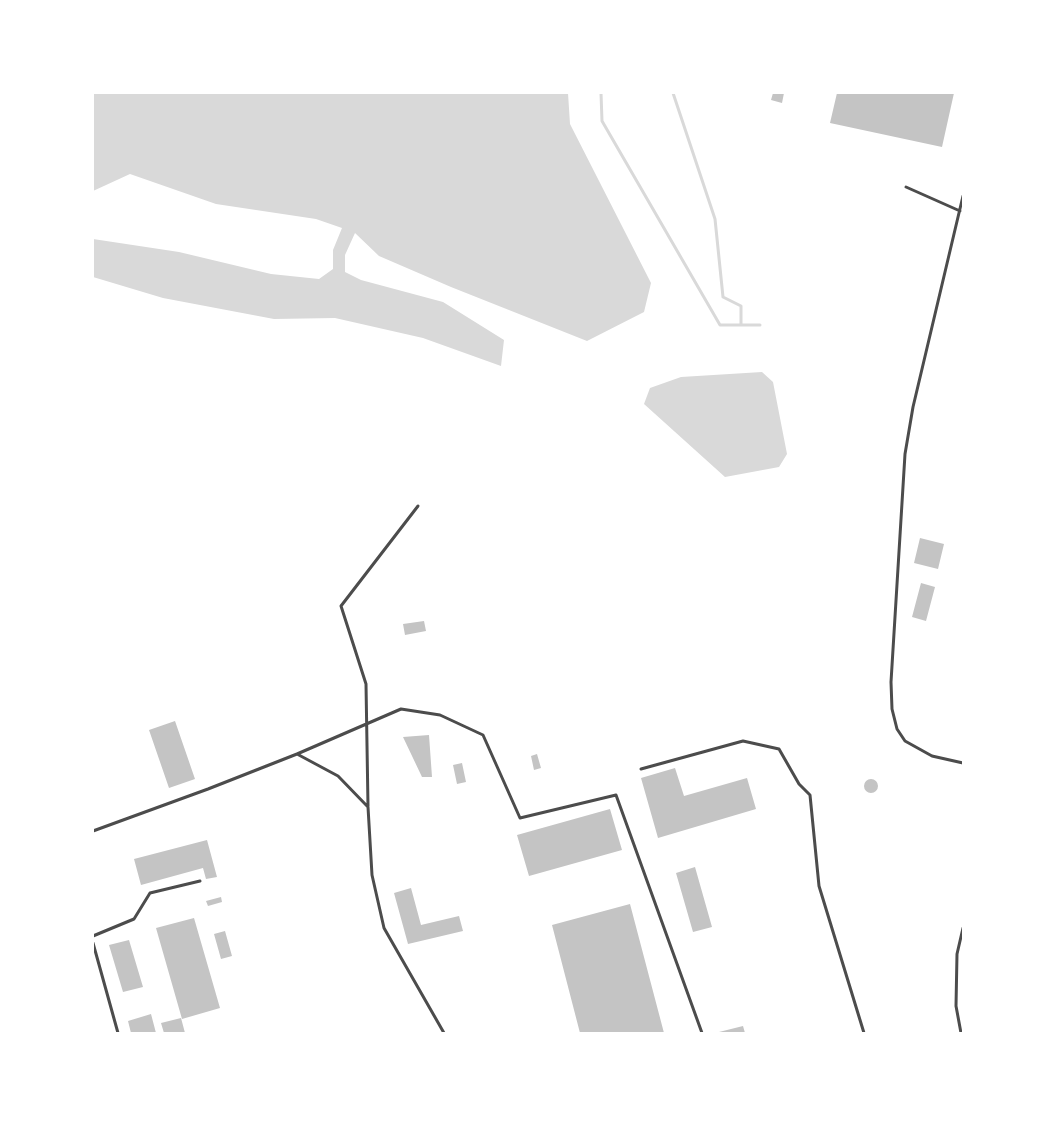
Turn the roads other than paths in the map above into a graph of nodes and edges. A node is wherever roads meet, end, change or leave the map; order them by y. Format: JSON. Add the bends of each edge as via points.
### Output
{"nodes":[{"id":1,"x":906,"y":187,"type":"dead end"},
{"id":2,"x":963,"y":196,"type":"edge"},
{"id":3,"x":960,"y":211,"type":"junction"},
{"id":4,"x":418,"y":506,"type":"dead end"},
{"id":5,"x":367,"y":724,"type":"junction"},
{"id":6,"x":297,"y":754,"type":"junction"},
{"id":7,"x":963,"y":763,"type":"edge"},
{"id":8,"x":641,"y":769,"type":"dead end"},
{"id":9,"x":368,"y":807,"type":"junction"},
{"id":10,"x":93,"y":831,"type":"edge"},
{"id":11,"x":200,"y":881,"type":"dead end"},
{"id":12,"x":963,"y":928,"type":"edge"},
{"id":13,"x":93,"y":936,"type":"edge"},
{"id":14,"x":93,"y":943,"type":"edge"},
{"id":15,"x":118,"y":1033,"type":"edge"},
{"id":16,"x":444,"y":1033,"type":"edge"},
{"id":17,"x":702,"y":1033,"type":"edge"},
{"id":18,"x":864,"y":1033,"type":"edge"},
{"id":19,"x":962,"y":1033,"type":"edge"}],
"edges":[{"from":1,"to":3,"type":"lane"},
{"from":2,"to":3,"type":"lane"},
{"from":3,"to":7,"type":"lane","via":[[905,454],[891,682],[892,709],[905,741],[932,756]]},
{"from":4,"to":5,"type":"lane","via":[[341,606],[366,684]]},
{"from":5,"to":6,"type":"lane"},
{"from":5,"to":9,"type":"lane"},
{"from":5,"to":17,"type":"lane","via":[[401,710],[440,715],[483,735],[520,818],[616,795]]},
{"from":6,"to":9,"type":"lane","via":[[338,776]]},
{"from":6,"to":10,"type":"lane"},
{"from":8,"to":18,"type":"lane","via":[[743,741],[779,749],[810,795],[819,886]]},
{"from":9,"to":16,"type":"lane","via":[[372,875],[384,928]]},
{"from":11,"to":13,"type":"lane","via":[[150,893],[134,919]]},
{"from":12,"to":19,"type":"lane","via":[[957,954],[956,1006]]},
{"from":14,"to":15,"type":"lane"}]}
